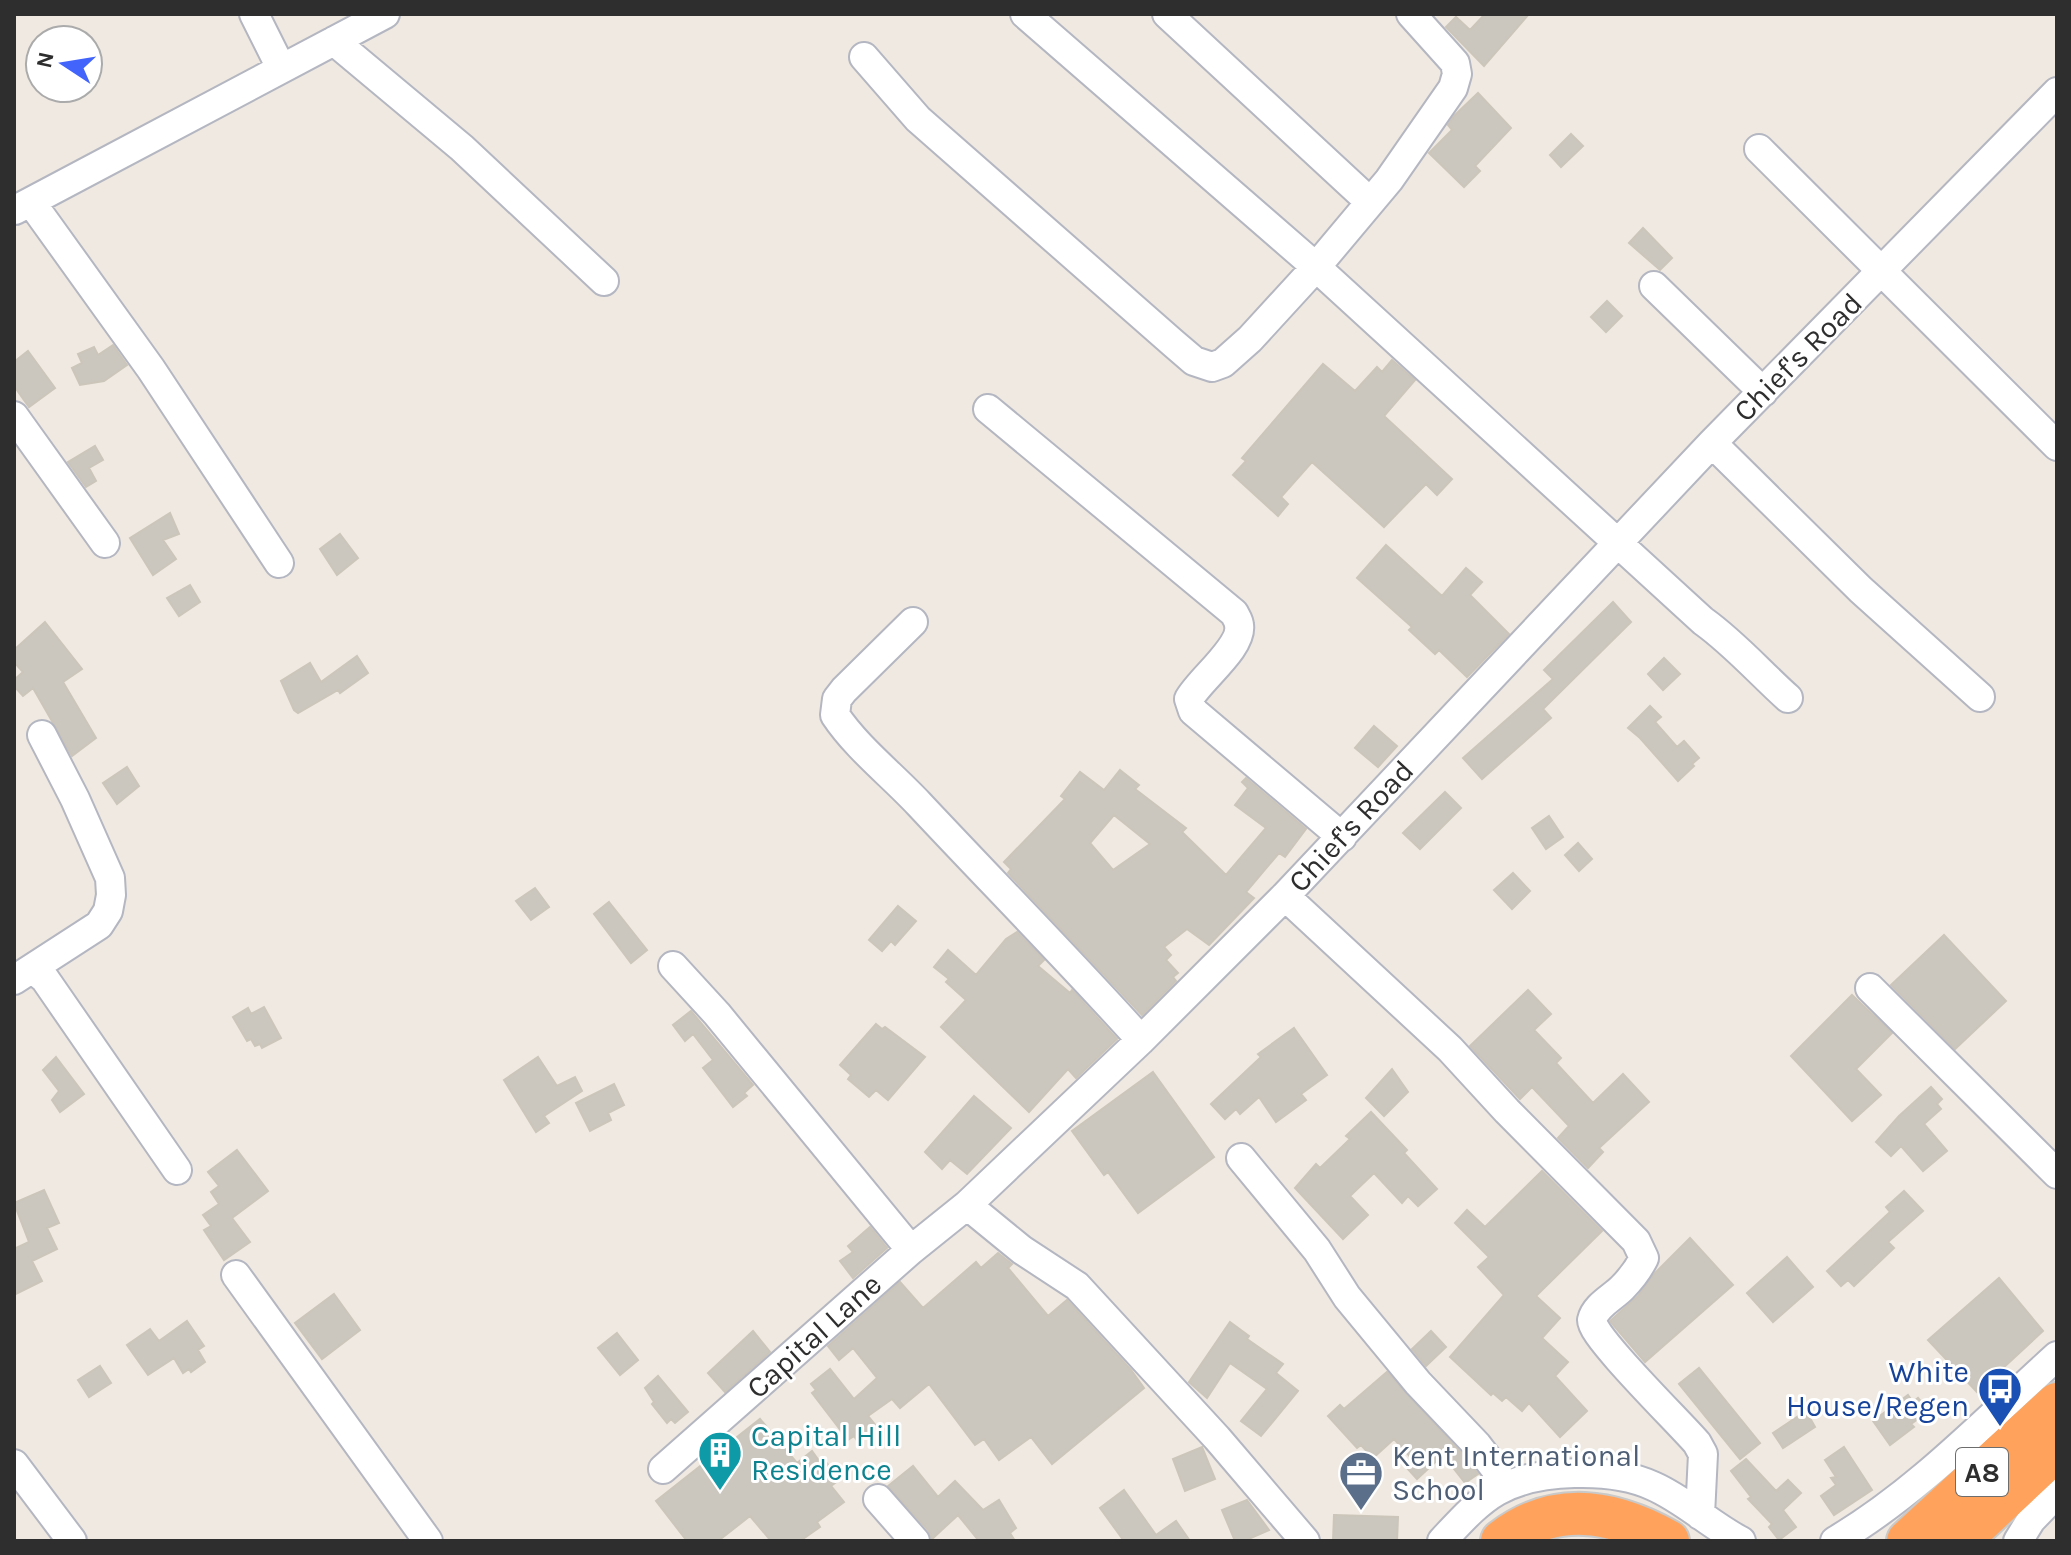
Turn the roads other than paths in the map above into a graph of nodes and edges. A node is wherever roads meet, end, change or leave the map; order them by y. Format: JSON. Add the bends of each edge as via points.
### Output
{"nodes":[{"id":1,"x":254,"y":14,"type":"edge"},
{"id":2,"x":385,"y":14,"type":"edge"},
{"id":3,"x":1025,"y":14,"type":"edge"},
{"id":4,"x":1167,"y":14,"type":"edge"},
{"id":5,"x":1411,"y":14,"type":"edge"},
{"id":6,"x":334,"y":41,"type":"junction"},
{"id":7,"x":864,"y":57,"type":"dead end"},
{"id":8,"x":281,"y":68,"type":"junction"},
{"id":9,"x":2057,"y":92,"type":"edge"},
{"id":10,"x":1759,"y":149,"type":"dead end"},
{"id":11,"x":1370,"y":202,"type":"junction"},
{"id":12,"x":22,"y":206,"type":"edge"},
{"id":13,"x":1316,"y":267,"type":"junction"},
{"id":14,"x":1884,"y":271,"type":"junction"},
{"id":15,"x":604,"y":281,"type":"dead end"},
{"id":16,"x":1654,"y":286,"type":"dead end"},
{"id":17,"x":1763,"y":392,"type":"junction"},
{"id":18,"x":988,"y":409,"type":"dead end"},
{"id":19,"x":14,"y":416,"type":"edge"},
{"id":20,"x":1712,"y":443,"type":"junction"},
{"id":21,"x":2057,"y":446,"type":"edge"},
{"id":22,"x":105,"y":543,"type":"dead end"},
{"id":23,"x":1619,"y":543,"type":"junction"},
{"id":24,"x":279,"y":563,"type":"dead end"},
{"id":25,"x":913,"y":622,"type":"dead end"},
{"id":26,"x":1980,"y":697,"type":"dead end"},
{"id":27,"x":1788,"y":698,"type":"dead end"},
{"id":28,"x":42,"y":735,"type":"dead end"},
{"id":29,"x":1342,"y":837,"type":"junction"},
{"id":30,"x":1285,"y":896,"type":"junction"},
{"id":31,"x":673,"y":966,"type":"dead end"},
{"id":32,"x":24,"y":974,"type":"edge"},
{"id":33,"x":1870,"y":988,"type":"dead end"},
{"id":34,"x":1141,"y":1040,"type":"junction"},
{"id":35,"x":1241,"y":1158,"type":"dead end"},
{"id":36,"x":177,"y":1170,"type":"dead end"},
{"id":37,"x":2057,"y":1174,"type":"edge"},
{"id":38,"x":967,"y":1205,"type":"junction"},
{"id":39,"x":911,"y":1250,"type":"junction"},
{"id":40,"x":236,"y":1275,"type":"dead end"},
{"id":41,"x":2057,"y":1356,"type":"edge"},
{"id":42,"x":2057,"y":1404,"type":"edge"},
{"id":43,"x":1992,"y":1438,"type":"junction"},
{"id":44,"x":2057,"y":1449,"type":"edge"},
{"id":45,"x":2057,"y":1463,"type":"edge"},
{"id":46,"x":14,"y":1464,"type":"edge"},
{"id":47,"x":663,"y":1469,"type":"dead end"},
{"id":48,"x":1497,"y":1491,"type":"junction"},
{"id":49,"x":2057,"y":1493,"type":"edge"},
{"id":50,"x":878,"y":1499,"type":"dead end"},
{"id":51,"x":1700,"y":1515,"type":"junction"},
{"id":52,"x":1640,"y":1531,"type":"edge"},
{"id":53,"x":72,"y":1541,"type":"edge"},
{"id":54,"x":428,"y":1541,"type":"edge"},
{"id":55,"x":915,"y":1541,"type":"edge"},
{"id":56,"x":1305,"y":1541,"type":"edge"},
{"id":57,"x":1442,"y":1541,"type":"edge"},
{"id":58,"x":1502,"y":1541,"type":"edge"},
{"id":59,"x":1668,"y":1541,"type":"edge"},
{"id":60,"x":1741,"y":1541,"type":"edge"},
{"id":61,"x":1835,"y":1541,"type":"edge"},
{"id":62,"x":1908,"y":1541,"type":"edge"},
{"id":63,"x":1959,"y":1541,"type":"edge"},
{"id":64,"x":1997,"y":1541,"type":"edge"},
{"id":65,"x":2018,"y":1541,"type":"edge"}],
"edges":[{"from":1,"to":8,"type":"street"},
{"from":2,"to":6,"type":"street"},
{"from":3,"to":13,"type":"street"},
{"from":4,"to":11,"type":"street"},
{"from":5,"to":11,"type":"street","via":[[1447,51],[1457,74],[1453,88]]},
{"from":6,"to":8,"type":"street"},
{"from":6,"to":15,"type":"street","via":[[462,148]]},
{"from":7,"to":13,"type":"street","via":[[918,119],[1203,365],[1223,363]]},
{"from":8,"to":12,"type":"street"},
{"from":9,"to":14,"type":"street","name":"Chief's Road"},
{"from":10,"to":14,"type":"street"},
{"from":11,"to":13,"type":"street"},
{"from":12,"to":24,"type":"street","via":[[151,369]]},
{"from":13,"to":23,"type":"street"},
{"from":14,"to":17,"type":"street","name":"Chief's Road"},
{"from":14,"to":21,"type":"street"},
{"from":16,"to":17,"type":"street"},
{"from":17,"to":20,"type":"street","name":"Chief's Road"},
{"from":18,"to":29,"type":"street","via":[[1234,613],[1238,636],[1196,686],[1189,699],[1193,711]]},
{"from":19,"to":22,"type":"street"},
{"from":20,"to":23,"type":"street","name":"Chief's Road"},
{"from":20,"to":26,"type":"street","via":[[1861,590]]},
{"from":23,"to":27,"type":"street"},
{"from":23,"to":29,"type":"street","name":"Chief's Road"},
{"from":25,"to":34,"type":"street","via":[[844,690],[835,715]]},
{"from":28,"to":32,"type":"street","via":[[110,878],[111,895],[99,925]]},
{"from":29,"to":30,"type":"street","name":"Chief's Road"},
{"from":30,"to":34,"type":"street","name":"Chief's Road"},
{"from":30,"to":51,"type":"street","via":[[1450,1049],[1636,1241],[1644,1258],[1637,1272],[1598,1308],[1592,1325],[1697,1443],[1703,1454]]},
{"from":31,"to":39,"type":"street"},
{"from":32,"to":36,"type":"street","via":[[45,979]]},
{"from":33,"to":37,"type":"street"},
{"from":34,"to":38,"type":"street","name":"Chief's Road"},
{"from":35,"to":48,"type":"street","via":[[1317,1250],[1357,1309],[1497,1471]]},
{"from":38,"to":39,"type":"street","name":"Capital Lane"},
{"from":38,"to":56,"type":"street","via":[[1077,1286]]},
{"from":39,"to":47,"type":"street","name":"Capital Lane"},
{"from":40,"to":54,"type":"street"},
{"from":41,"to":43,"type":"street"},
{"from":42,"to":43,"type":"highway","number":"A8"},
{"from":43,"to":61,"type":"street"},
{"from":43,"to":62,"type":"highway","number":"A8"},
{"from":44,"to":63,"type":"highway","number":"A8"},
{"from":45,"to":64,"type":"highway"},
{"from":46,"to":53,"type":"street"},
{"from":48,"to":51,"type":"street","via":[[1542,1476],[1630,1478],[1652,1485]]},
{"from":48,"to":57,"type":"street"},
{"from":49,"to":65,"type":"street"},
{"from":50,"to":55,"type":"street"},
{"from":51,"to":60,"type":"street"},
{"from":52,"to":58,"type":"highway","via":[[1593,1514],[1561,1514],[1520,1527]]},
{"from":52,"to":59,"type":"highway"}]}
